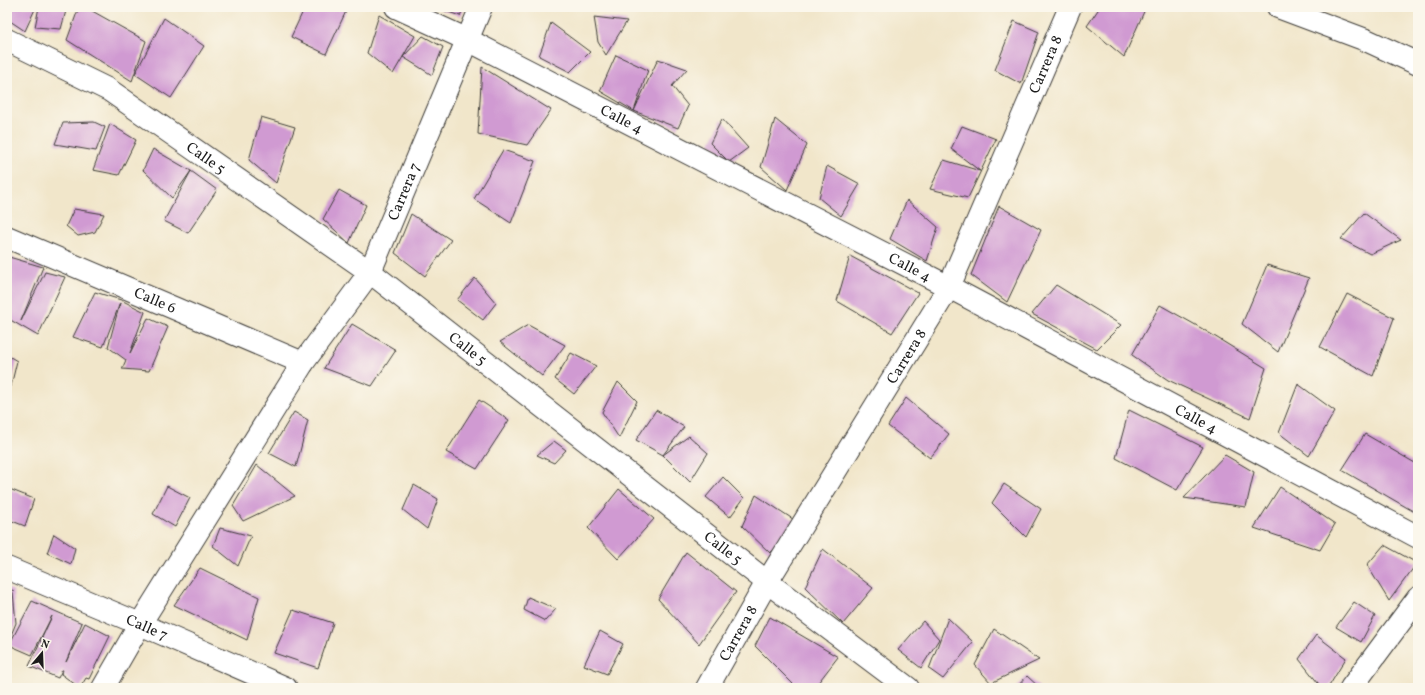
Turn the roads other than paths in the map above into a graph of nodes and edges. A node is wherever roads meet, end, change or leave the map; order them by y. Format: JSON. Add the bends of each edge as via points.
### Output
{"nodes":[{"id":1,"x":396,"y":7,"type":"edge"},
{"id":2,"x":481,"y":7,"type":"edge"},
{"id":3,"x":1070,"y":7,"type":"edge"},
{"id":4,"x":1278,"y":7,"type":"edge"},
{"id":5,"x":7,"y":40,"type":"edge"},
{"id":6,"x":468,"y":40,"type":"junction"},
{"id":7,"x":1418,"y":64,"type":"edge"},
{"id":8,"x":7,"y":237,"type":"edge"},
{"id":9,"x":370,"y":272,"type":"junction"},
{"id":10,"x":949,"y":287,"type":"junction"},
{"id":11,"x":303,"y":363,"type":"junction"},
{"id":12,"x":1418,"y":537,"type":"edge"},
{"id":13,"x":7,"y":568,"type":"edge"},
{"id":14,"x":767,"y":582,"type":"junction"},
{"id":15,"x":1418,"y":598,"type":"edge"},
{"id":16,"x":140,"y":624,"type":"junction"},
{"id":17,"x":103,"y":688,"type":"edge"},
{"id":18,"x":286,"y":688,"type":"edge"},
{"id":19,"x":707,"y":688,"type":"edge"},
{"id":20,"x":908,"y":688,"type":"edge"},
{"id":21,"x":1351,"y":688,"type":"edge"}],
"edges":[{"from":1,"to":6,"type":"street","name":"Calle 4"},
{"from":2,"to":6,"type":"street","name":"Carrera 7"},
{"from":3,"to":10,"type":"street","name":"Carrera 8"},
{"from":4,"to":7,"type":"street","via":[[1366,40]]},
{"from":5,"to":9,"type":"street","name":"Calle 5","via":[[109,90]]},
{"from":6,"to":9,"type":"street","name":"Carrera 7"},
{"from":6,"to":10,"type":"street","name":"Calle 4"},
{"from":8,"to":11,"type":"street","name":"Calle 6"},
{"from":9,"to":11,"type":"street","name":"Carrera 7"},
{"from":9,"to":14,"type":"street","name":"Calle 5"},
{"from":10,"to":12,"type":"street","name":"Calle 4"},
{"from":10,"to":14,"type":"street","name":"Carrera 8"},
{"from":11,"to":16,"type":"street","name":"Carrera 7"},
{"from":13,"to":16,"type":"street","name":"Calle 7"},
{"from":14,"to":19,"type":"street","name":"Carrera 8"},
{"from":14,"to":20,"type":"street","name":"Calle 5"},
{"from":15,"to":21,"type":"street"},
{"from":16,"to":17,"type":"street","name":"Carrera 7"},
{"from":16,"to":18,"type":"street","name":"Calle 7"}]}
